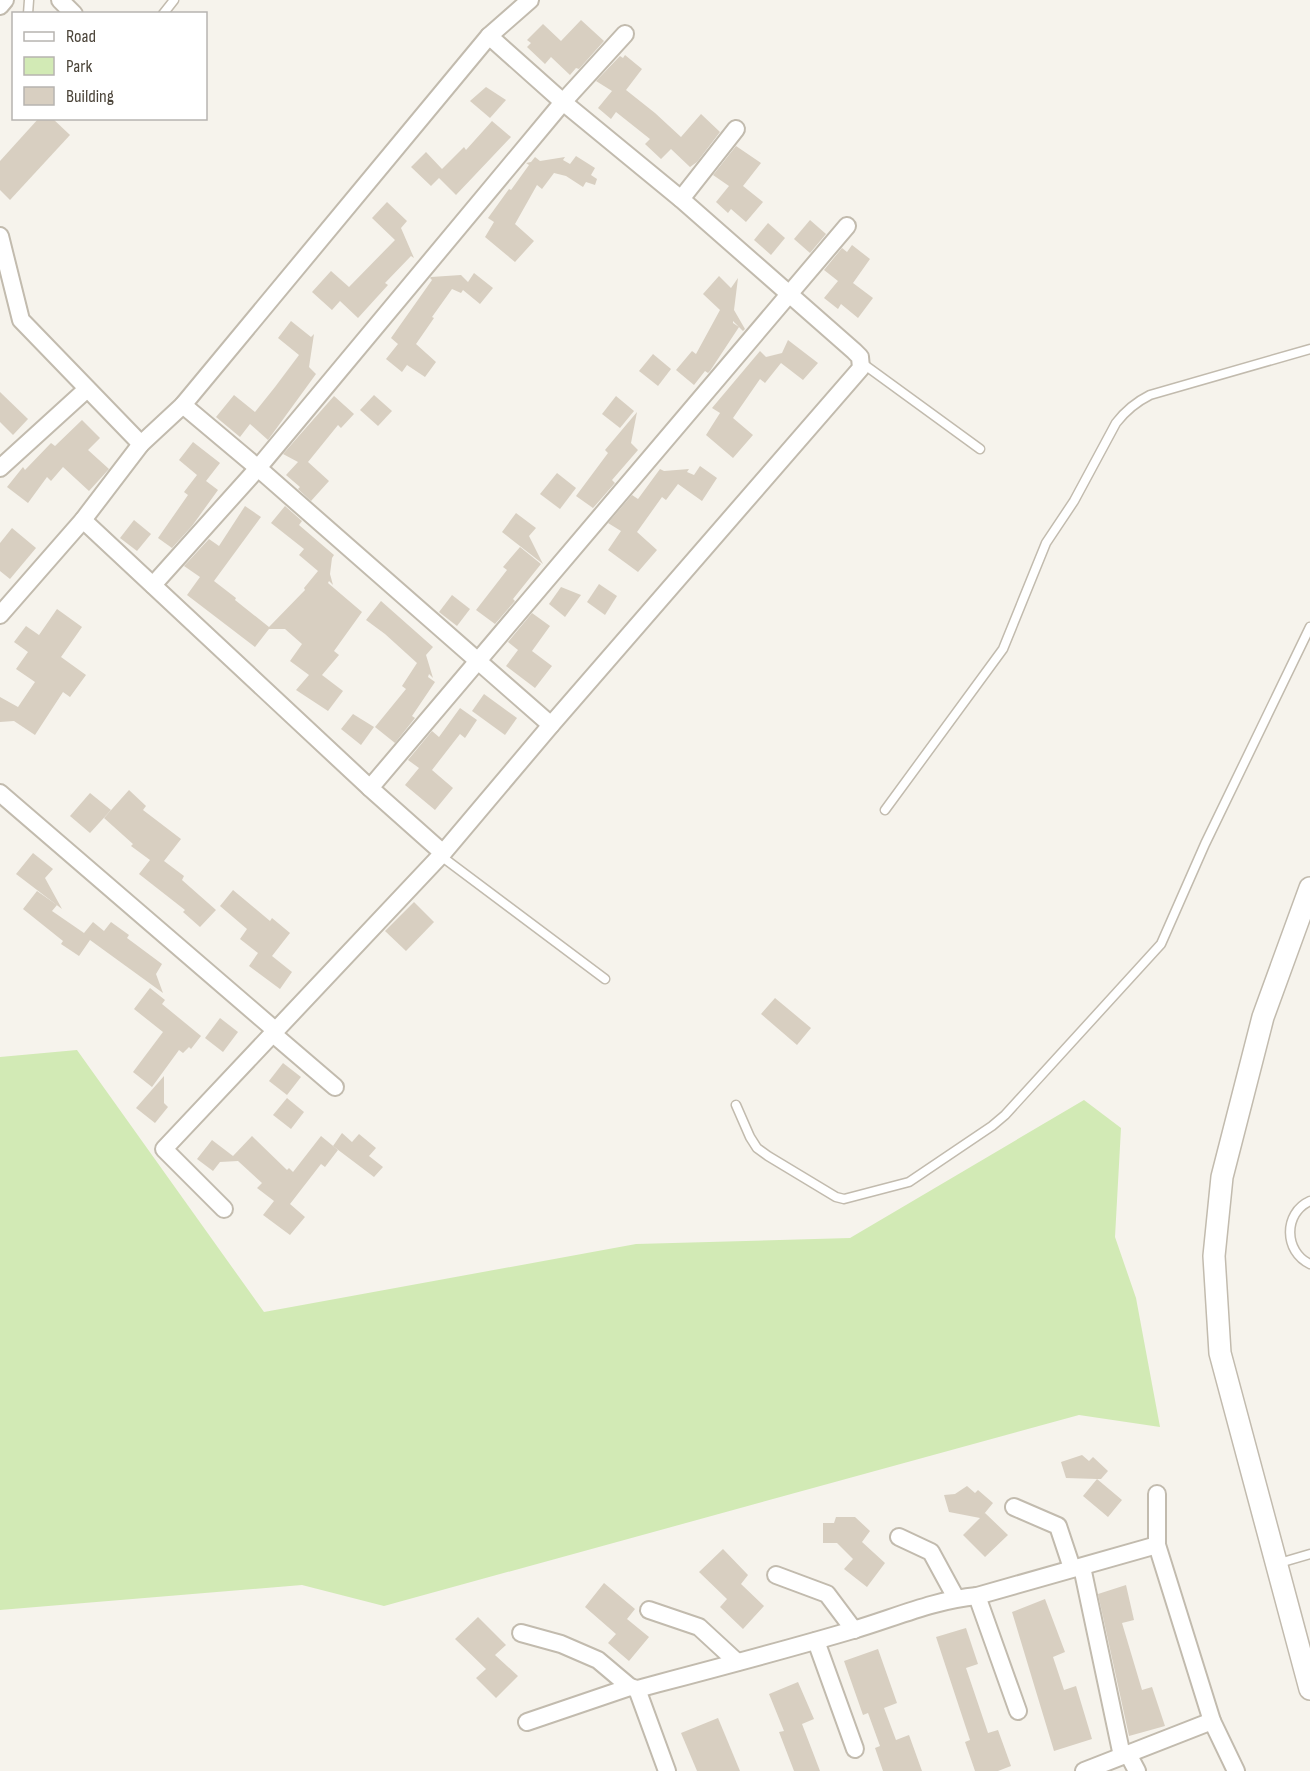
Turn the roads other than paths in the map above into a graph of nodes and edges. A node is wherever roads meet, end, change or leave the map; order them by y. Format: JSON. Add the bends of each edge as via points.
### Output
{"nodes":[{"id":1,"x":5,"y":0,"type":"edge"},
{"id":2,"x":60,"y":0,"type":"edge"},
{"id":3,"x":174,"y":0,"type":"edge"},
{"id":4,"x":530,"y":0,"type":"edge"},
{"id":5,"x":0,"y":6,"type":"edge"},
{"id":6,"x":72,"y":12,"type":"edge"},
{"id":7,"x":165,"y":12,"type":"edge"},
{"id":8,"x":625,"y":34,"type":"dead end"},
{"id":9,"x":489,"y":36,"type":"junction"},
{"id":10,"x":563,"y":102,"type":"junction"},
{"id":11,"x":736,"y":129,"type":"dead end"},
{"id":12,"x":681,"y":199,"type":"junction"},
{"id":13,"x":847,"y":226,"type":"dead end"},
{"id":14,"x":0,"y":236,"type":"edge"},
{"id":15,"x":789,"y":293,"type":"junction"},
{"id":16,"x":1310,"y":349,"type":"edge"},
{"id":17,"x":861,"y":363,"type":"junction"},
{"id":18,"x":87,"y":388,"type":"junction"},
{"id":19,"x":183,"y":405,"type":"junction"},
{"id":20,"x":141,"y":444,"type":"junction"},
{"id":21,"x":980,"y":449,"type":"dead end"},
{"id":22,"x":0,"y":468,"type":"edge"},
{"id":23,"x":258,"y":468,"type":"junction"},
{"id":24,"x":83,"y":520,"type":"junction"},
{"id":25,"x":153,"y":585,"type":"junction"},
{"id":26,"x":0,"y":615,"type":"edge"},
{"id":27,"x":1310,"y":627,"type":"edge"},
{"id":28,"x":477,"y":661,"type":"junction"},
{"id":29,"x":551,"y":724,"type":"junction"},
{"id":30,"x":370,"y":788,"type":"junction"},
{"id":31,"x":0,"y":793,"type":"edge"},
{"id":32,"x":885,"y":810,"type":"dead end"},
{"id":33,"x":442,"y":854,"type":"junction"},
{"id":34,"x":1310,"y":888,"type":"edge"},
{"id":35,"x":605,"y":979,"type":"dead end"},
{"id":36,"x":273,"y":1031,"type":"junction"},
{"id":37,"x":335,"y":1087,"type":"dead end"},
{"id":38,"x":736,"y":1106,"type":"dead end"},
{"id":39,"x":1310,"y":1201,"type":"edge"},
{"id":40,"x":224,"y":1209,"type":"dead end"},
{"id":41,"x":1310,"y":1264,"type":"edge"},
{"id":42,"x":1157,"y":1494,"type":"dead end"},
{"id":43,"x":1014,"y":1507,"type":"dead end"},
{"id":44,"x":899,"y":1537,"type":"dead end"},
{"id":45,"x":1157,"y":1545,"type":"junction"},
{"id":46,"x":1310,"y":1554,"type":"edge"},
{"id":47,"x":1275,"y":1564,"type":"junction"},
{"id":48,"x":1077,"y":1567,"type":"junction"},
{"id":49,"x":776,"y":1575,"type":"dead end"},
{"id":50,"x":977,"y":1596,"type":"junction"},
{"id":51,"x":956,"y":1598,"type":"junction"},
{"id":52,"x":649,"y":1610,"type":"dead end"},
{"id":53,"x":855,"y":1630,"type":"junction"},
{"id":54,"x":521,"y":1633,"type":"dead end"},
{"id":55,"x":816,"y":1641,"type":"junction"},
{"id":56,"x":737,"y":1662,"type":"junction"},
{"id":57,"x":633,"y":1688,"type":"junction"},
{"id":58,"x":1310,"y":1689,"type":"edge"},
{"id":59,"x":1018,"y":1710,"type":"dead end"},
{"id":60,"x":1212,"y":1721,"type":"junction"},
{"id":61,"x":527,"y":1722,"type":"dead end"},
{"id":62,"x":855,"y":1749,"type":"dead end"},
{"id":63,"x":1125,"y":1755,"type":"junction"},
{"id":64,"x":667,"y":1771,"type":"edge"},
{"id":65,"x":1084,"y":1771,"type":"edge"},
{"id":66,"x":1137,"y":1771,"type":"edge"},
{"id":67,"x":1236,"y":1771,"type":"edge"}],
"edges":[{"from":1,"to":5,"type":"street"},
{"from":2,"to":6,"type":"street"},
{"from":3,"to":7,"type":"lane"},
{"from":4,"to":9,"type":"street"},
{"from":8,"to":10,"type":"street"},
{"from":9,"to":10,"type":"street"},
{"from":9,"to":19,"type":"street"},
{"from":10,"to":12,"type":"street"},
{"from":10,"to":23,"type":"street"},
{"from":11,"to":12,"type":"street"},
{"from":12,"to":15,"type":"street"},
{"from":13,"to":15,"type":"street"},
{"from":14,"to":18,"type":"street","via":[[21,320]]},
{"from":15,"to":17,"type":"street","via":[[854,351]]},
{"from":15,"to":28,"type":"street"},
{"from":16,"to":32,"type":"lane","via":[[1150,395],[1124,412],[1046,543],[1003,649]]},
{"from":17,"to":21,"type":"lane"},
{"from":17,"to":29,"type":"street","via":[[858,373]]},
{"from":18,"to":20,"type":"street"},
{"from":18,"to":22,"type":"street"},
{"from":19,"to":20,"type":"street"},
{"from":19,"to":23,"type":"street"},
{"from":20,"to":24,"type":"street"},
{"from":23,"to":25,"type":"street"},
{"from":23,"to":28,"type":"street"},
{"from":24,"to":25,"type":"street"},
{"from":24,"to":26,"type":"street"},
{"from":25,"to":30,"type":"street"},
{"from":27,"to":38,"type":"lane","via":[[1161,944],[992,1126],[909,1182],[844,1199],[757,1148]]},
{"from":28,"to":29,"type":"street"},
{"from":28,"to":30,"type":"street"},
{"from":29,"to":33,"type":"street"},
{"from":30,"to":33,"type":"street"},
{"from":31,"to":36,"type":"street"},
{"from":33,"to":35,"type":"lane"},
{"from":33,"to":36,"type":"street"},
{"from":34,"to":47,"type":"street","via":[[1260,1028],[1222,1177],[1214,1256],[1220,1353]]},
{"from":36,"to":37,"type":"street"},
{"from":36,"to":40,"type":"street","via":[[164,1149]]},
{"from":39,"to":41,"type":"lane","via":[[1296,1212],[1290,1224],[1290,1238],[1294,1251]]},
{"from":42,"to":45,"type":"street"},
{"from":43,"to":48,"type":"street","via":[[1058,1526]]},
{"from":44,"to":51,"type":"street","via":[[931,1552]]},
{"from":45,"to":48,"type":"street"},
{"from":45,"to":60,"type":"street"},
{"from":46,"to":47,"type":"lane"},
{"from":47,"to":58,"type":"street"},
{"from":48,"to":50,"type":"street"},
{"from":48,"to":63,"type":"street"},
{"from":49,"to":53,"type":"street","via":[[827,1594]]},
{"from":50,"to":51,"type":"street"},
{"from":50,"to":59,"type":"street"},
{"from":51,"to":53,"type":"street"},
{"from":52,"to":56,"type":"street","via":[[699,1627]]},
{"from":53,"to":55,"type":"street"},
{"from":54,"to":57,"type":"street","via":[[598,1660]]},
{"from":55,"to":56,"type":"street"},
{"from":55,"to":62,"type":"street"},
{"from":56,"to":57,"type":"street"},
{"from":57,"to":61,"type":"street"},
{"from":57,"to":64,"type":"street"},
{"from":60,"to":63,"type":"street"},
{"from":60,"to":67,"type":"street"},
{"from":63,"to":65,"type":"street"},
{"from":63,"to":66,"type":"street"}]}
